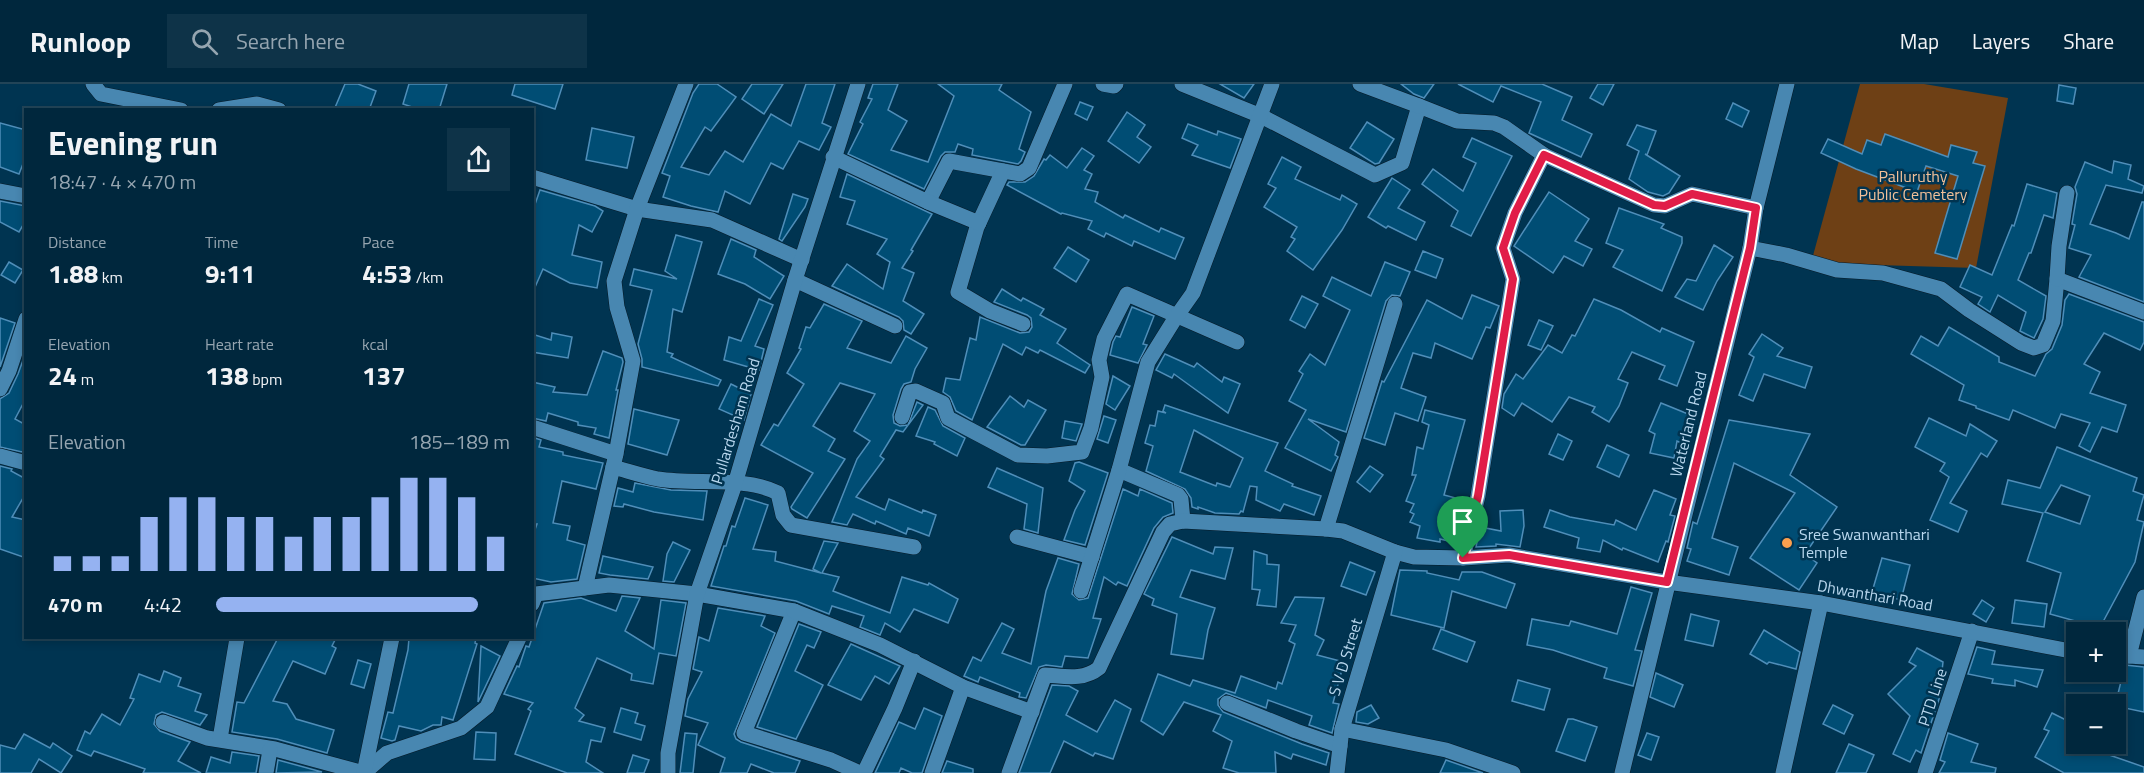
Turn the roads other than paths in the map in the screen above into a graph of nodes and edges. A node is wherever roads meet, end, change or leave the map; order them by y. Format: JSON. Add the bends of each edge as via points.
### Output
{"nodes":[{"id":1,"x":93,"y":84,"type":"edge"},
{"id":2,"x":686,"y":84,"type":"edge"},
{"id":3,"x":858,"y":84,"type":"edge"},
{"id":4,"x":1065,"y":84,"type":"edge"},
{"id":5,"x":1103,"y":84,"type":"edge"},
{"id":6,"x":1116,"y":84,"type":"edge"},
{"id":7,"x":1182,"y":84,"type":"edge"},
{"id":8,"x":1272,"y":84,"type":"edge"},
{"id":9,"x":1360,"y":84,"type":"edge"},
{"id":10,"x":1787,"y":84,"type":"edge"},
{"id":11,"x":1419,"y":106,"type":"junction"},
{"id":12,"x":171,"y":108,"type":"edge"},
{"id":13,"x":1261,"y":116,"type":"junction"},
{"id":14,"x":1544,"y":155,"type":"junction"},
{"id":15,"x":833,"y":157,"type":"junction"},
{"id":16,"x":1003,"y":171,"type":"junction"},
{"id":17,"x":534,"y":183,"type":"edge"},
{"id":18,"x":0,"y":190,"type":"edge"},
{"id":19,"x":2067,"y":193,"type":"dead end"},
{"id":20,"x":24,"y":196,"type":"edge"},
{"id":21,"x":928,"y":202,"type":"junction"},
{"id":22,"x":1756,"y":208,"type":"junction"},
{"id":23,"x":637,"y":209,"type":"junction"},
{"id":24,"x":979,"y":224,"type":"junction"},
{"id":25,"x":1750,"y":248,"type":"junction"},
{"id":26,"x":802,"y":260,"type":"junction"},
{"id":27,"x":2057,"y":279,"type":"junction"},
{"id":28,"x":795,"y":280,"type":"junction"},
{"id":29,"x":1395,"y":304,"type":"dead end"},
{"id":30,"x":2144,"y":312,"type":"edge"},
{"id":31,"x":1176,"y":317,"type":"junction"},
{"id":32,"x":1023,"y":324,"type":"dead end"},
{"id":33,"x":24,"y":325,"type":"edge"},
{"id":34,"x":894,"y":326,"type":"dead end"},
{"id":35,"x":1237,"y":342,"type":"dead end"},
{"id":36,"x":0,"y":389,"type":"edge"},
{"id":37,"x":902,"y":417,"type":"dead end"},
{"id":38,"x":534,"y":428,"type":"edge"},
{"id":39,"x":0,"y":456,"type":"edge"},
{"id":40,"x":614,"y":460,"type":"junction"},
{"id":41,"x":24,"y":462,"type":"edge"},
{"id":42,"x":1119,"y":470,"type":"junction"},
{"id":43,"x":735,"y":484,"type":"junction"},
{"id":44,"x":1183,"y":521,"type":"junction"},
{"id":45,"x":1326,"y":529,"type":"junction"},
{"id":46,"x":1017,"y":537,"type":"dead end"},
{"id":47,"x":914,"y":547,"type":"dead end"},
{"id":48,"x":1395,"y":552,"type":"junction"},
{"id":49,"x":1092,"y":557,"type":"junction"},
{"id":50,"x":1463,"y":558,"type":"junction"},
{"id":51,"x":1667,"y":582,"type":"junction"},
{"id":52,"x":585,"y":588,"type":"junction"},
{"id":53,"x":1081,"y":591,"type":"dead end"},
{"id":54,"x":697,"y":594,"type":"junction"},
{"id":55,"x":534,"y":597,"type":"edge"},
{"id":56,"x":2144,"y":597,"type":"edge"},
{"id":57,"x":1821,"y":603,"type":"junction"},
{"id":58,"x":794,"y":611,"type":"junction"},
{"id":59,"x":1972,"y":631,"type":"junction"},
{"id":60,"x":237,"y":639,"type":"edge"},
{"id":61,"x":392,"y":639,"type":"edge"},
{"id":62,"x":519,"y":639,"type":"edge"},
{"id":63,"x":2066,"y":650,"type":"edge"},
{"id":64,"x":2129,"y":656,"type":"edge"},
{"id":65,"x":914,"y":661,"type":"junction"},
{"id":66,"x":963,"y":687,"type":"junction"},
{"id":67,"x":1227,"y":703,"type":"dead end"},
{"id":68,"x":1032,"y":712,"type":"junction"},
{"id":69,"x":163,"y":722,"type":"dead end"},
{"id":70,"x":1342,"y":729,"type":"junction"},
{"id":71,"x":220,"y":739,"type":"junction"},
{"id":72,"x":1340,"y":746,"type":"junction"},
{"id":73,"x":270,"y":750,"type":"junction"},
{"id":74,"x":266,"y":773,"type":"edge"},
{"id":75,"x":364,"y":773,"type":"edge"},
{"id":76,"x":668,"y":773,"type":"edge"},
{"id":77,"x":862,"y":773,"type":"edge"},
{"id":78,"x":932,"y":773,"type":"edge"},
{"id":79,"x":1009,"y":773,"type":"edge"},
{"id":80,"x":1337,"y":773,"type":"edge"},
{"id":81,"x":1513,"y":773,"type":"edge"},
{"id":82,"x":1622,"y":773,"type":"edge"},
{"id":83,"x":1783,"y":773,"type":"edge"},
{"id":84,"x":1925,"y":773,"type":"edge"}],
"edges":[{"from":1,"to":12,"type":"street","via":[[101,94]]},
{"from":2,"to":23,"type":"street"},
{"from":3,"to":15,"type":"street","name":"Pullardesham Road"},
{"from":4,"to":16,"type":"street","via":[[1029,168],[1020,174]]},
{"from":5,"to":6,"type":"street"},
{"from":7,"to":13,"type":"street"},
{"from":8,"to":13,"type":"street"},
{"from":9,"to":11,"type":"street"},
{"from":10,"to":22,"type":"street","name":"Waterland Road"},
{"from":11,"to":13,"type":"street","via":[[1402,163],[1375,175]]},
{"from":11,"to":14,"type":"street","via":[[1457,121],[1494,123]]},
{"from":13,"to":31,"type":"street","via":[[1193,293]]},
{"from":14,"to":22,"type":"street","via":[[1654,205],[1665,206],[1692,194]]},
{"from":14,"to":50,"type":"street","via":[[1515,213],[1503,248],[1513,279],[1478,496]]},
{"from":15,"to":21,"type":"street"},
{"from":15,"to":26,"type":"street","name":"Pullardesham Road"},
{"from":16,"to":21,"type":"street","via":[[949,161]]},
{"from":16,"to":24,"type":"street"},
{"from":17,"to":23,"type":"street"},
{"from":18,"to":20,"type":"street"},
{"from":19,"to":27,"type":"street"},
{"from":21,"to":24,"type":"street"},
{"from":22,"to":25,"type":"street","name":"Waterland Road"},
{"from":23,"to":26,"type":"street","via":[[712,220]]},
{"from":23,"to":40,"type":"street","via":[[614,281],[617,307],[633,361]]},
{"from":24,"to":32,"type":"street","via":[[958,292]]},
{"from":25,"to":27,"type":"street","via":[[1837,270],[1883,273],[1941,289],[2020,343],[2034,348],[2043,345],[2053,321]]},
{"from":25,"to":51,"type":"street","name":"Waterland Road"},
{"from":26,"to":28,"type":"street","name":"Pullardesham Road"},
{"from":27,"to":30,"type":"street"},
{"from":28,"to":34,"type":"street"},
{"from":28,"to":43,"type":"street","name":"Pullardesham Road"},
{"from":29,"to":45,"type":"street"},
{"from":31,"to":35,"type":"street"},
{"from":31,"to":37,"type":"street","via":[[1127,294],[1104,339],[1099,360],[1102,377],[1083,452],[1018,455],[948,418],[943,403],[916,391],[910,392]]},
{"from":31,"to":42,"type":"street","via":[[1148,362]]},
{"from":33,"to":36,"type":"street"},
{"from":38,"to":40,"type":"street"},
{"from":39,"to":41,"type":"street"},
{"from":40,"to":43,"type":"street","via":[[658,479]]},
{"from":40,"to":52,"type":"street"},
{"from":42,"to":44,"type":"street","via":[[1178,495]]},
{"from":42,"to":49,"type":"street"},
{"from":43,"to":47,"type":"street","via":[[778,493],[783,515],[791,525]]},
{"from":43,"to":54,"type":"street","name":"Pullardesham Road"},
{"from":44,"to":45,"type":"street","name":"Dhwanthari Road"},
{"from":44,"to":68,"type":"street","via":[[1170,524],[1163,532],[1099,668],[1090,676],[1045,675]]},
{"from":45,"to":48,"type":"street","name":"Dhwanthari Road","via":[[1343,531]]},
{"from":46,"to":49,"type":"street"},
{"from":48,"to":50,"type":"street","name":"Dhwanthari Road","via":[[1414,557]]},
{"from":48,"to":70,"type":"street","name":"S V D Street"},
{"from":49,"to":53,"type":"street"},
{"from":50,"to":51,"type":"street","name":"Dhwanthari Road","via":[[1509,555]]},
{"from":51,"to":57,"type":"street","name":"Dhwanthari Road"},
{"from":51,"to":82,"type":"street","name":"Waterland Road"},
{"from":52,"to":54,"type":"street","via":[[609,585]]},
{"from":52,"to":55,"type":"street"},
{"from":54,"to":58,"type":"street"},
{"from":54,"to":76,"type":"street","name":"Pullardesham Road","via":[[668,753]]},
{"from":56,"to":64,"type":"street"},
{"from":57,"to":59,"type":"street","name":"Dhwanthari Road"},
{"from":57,"to":83,"type":"street"},
{"from":58,"to":65,"type":"street"},
{"from":58,"to":77,"type":"street","via":[[744,733]]},
{"from":59,"to":63,"type":"street","name":"Dhwanthari Road"},
{"from":59,"to":84,"type":"street","name":"PTD Line"},
{"from":60,"to":71,"type":"street"},
{"from":61,"to":75,"type":"street"},
{"from":62,"to":75,"type":"street","via":[[487,707],[461,728],[387,753]]},
{"from":65,"to":66,"type":"street"},
{"from":65,"to":77,"type":"street"},
{"from":66,"to":68,"type":"street"},
{"from":66,"to":78,"type":"street"},
{"from":67,"to":72,"type":"street"},
{"from":68,"to":79,"type":"street"},
{"from":69,"to":71,"type":"street"},
{"from":70,"to":72,"type":"street","name":"S V D Street"},
{"from":70,"to":81,"type":"street","via":[[1446,750]]},
{"from":71,"to":73,"type":"street"},
{"from":72,"to":80,"type":"street","name":"S V D Street"},
{"from":73,"to":74,"type":"street"},
{"from":73,"to":75,"type":"street"}]}
